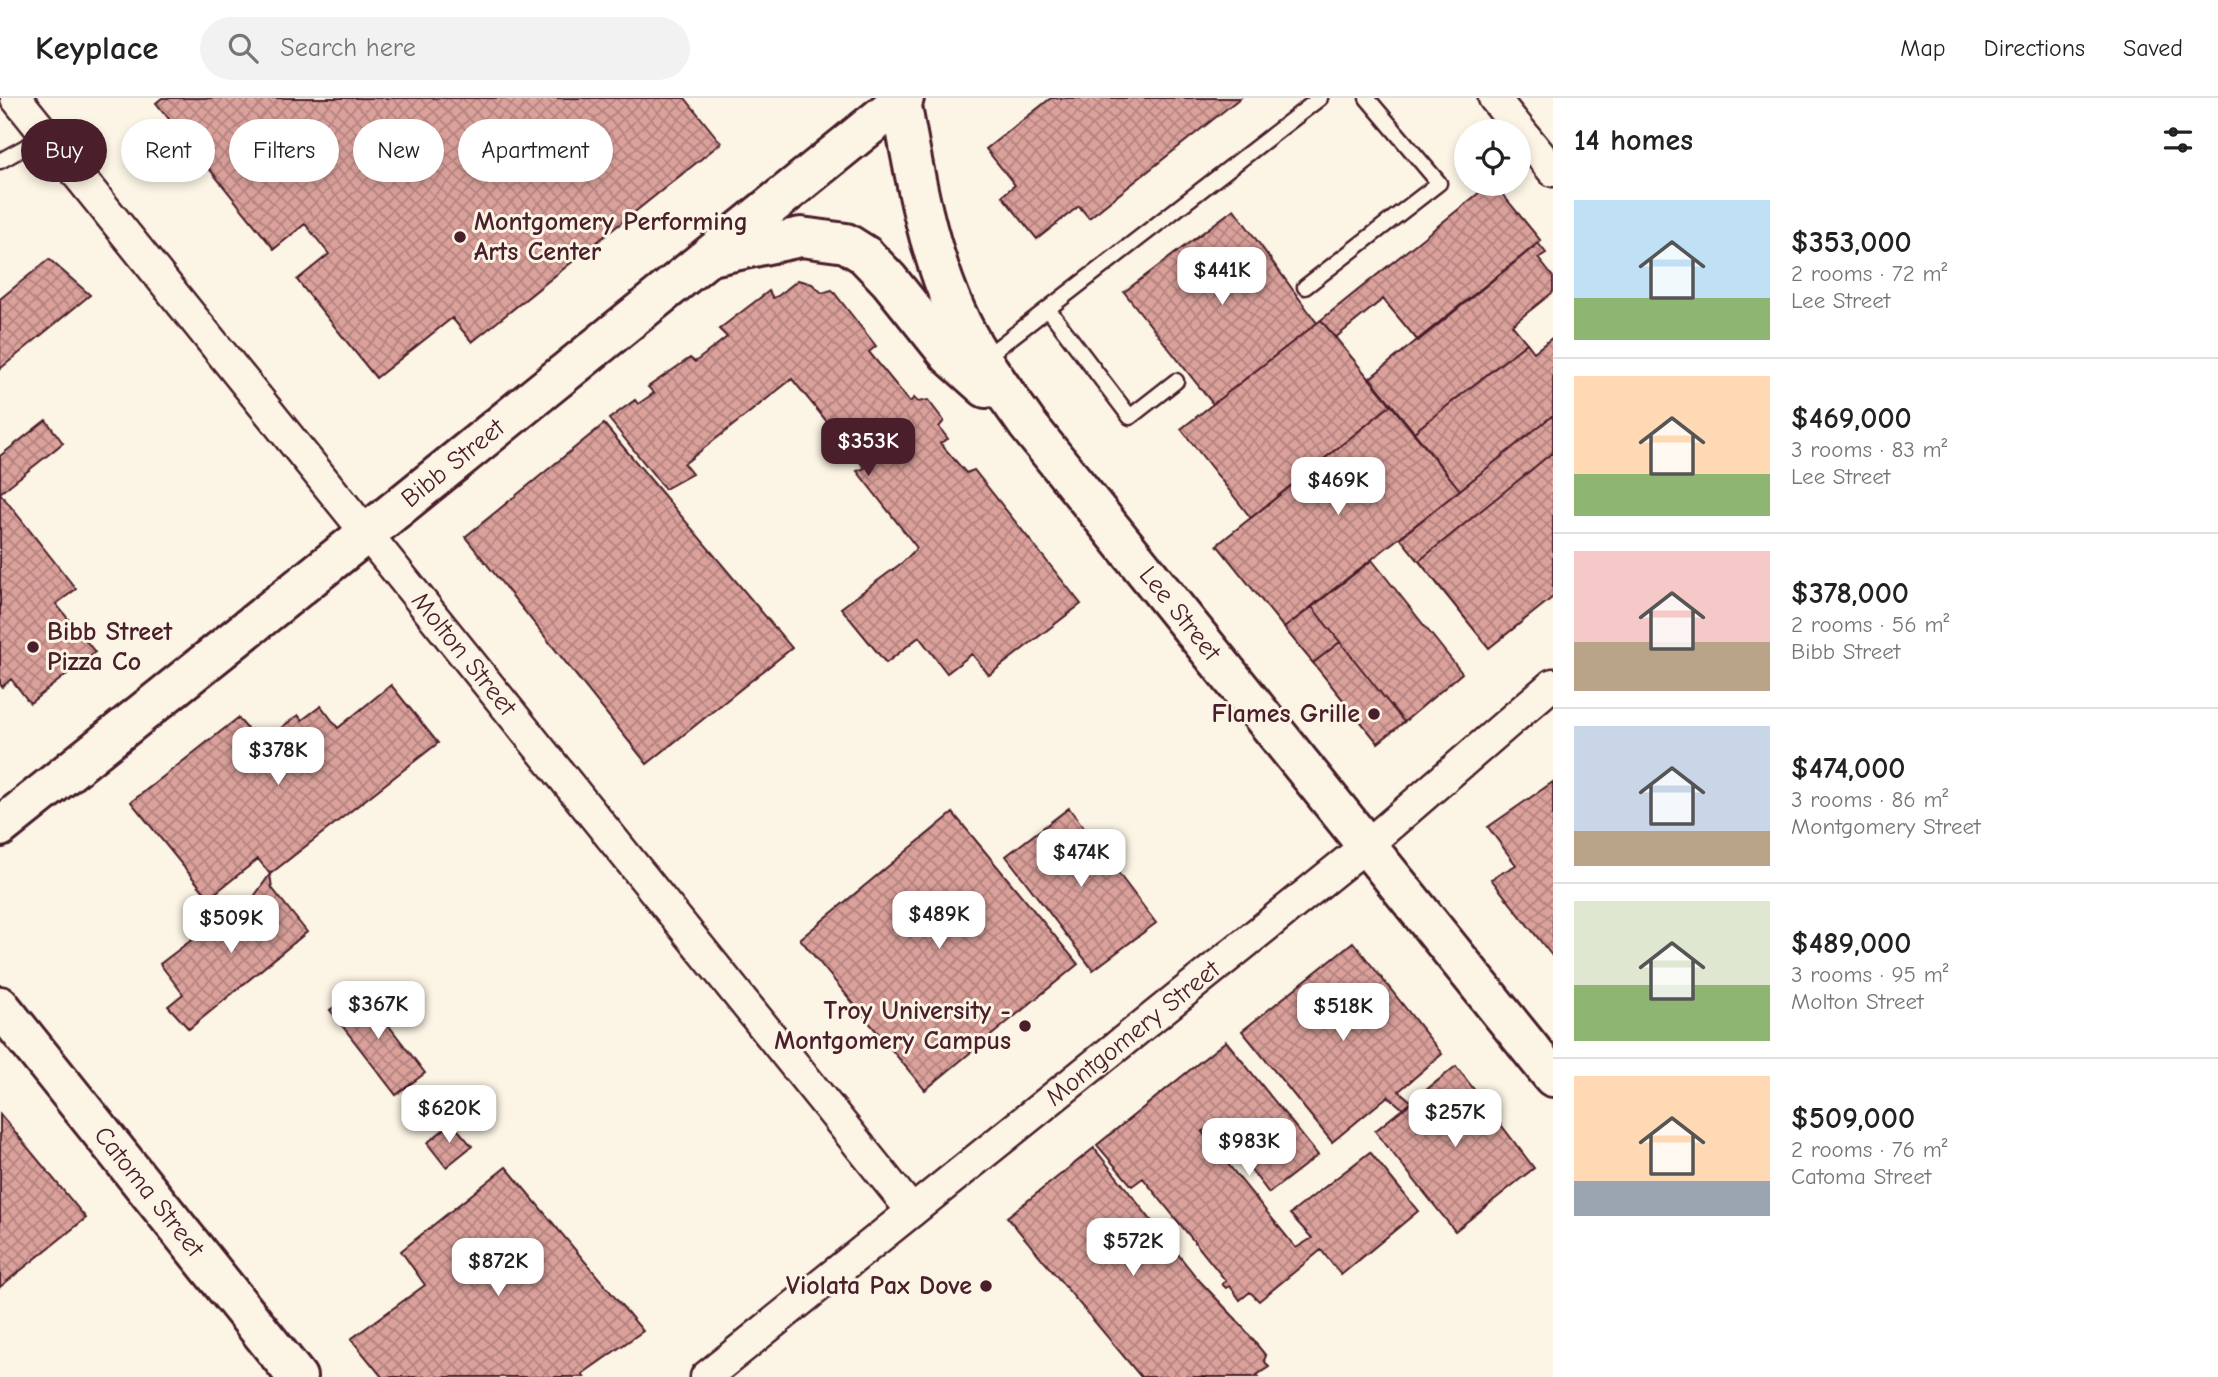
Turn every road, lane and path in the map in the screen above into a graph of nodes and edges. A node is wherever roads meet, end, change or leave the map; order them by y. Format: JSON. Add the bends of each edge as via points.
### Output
{"nodes":[{"id":1,"x":16,"y":98,"type":"edge"},
{"id":2,"x":1320,"y":98,"type":"edge"},
{"id":3,"x":1367,"y":98,"type":"edge"},
{"id":4,"x":1494,"y":98,"type":"edge"},
{"id":5,"x":902,"y":99,"type":"edge"},
{"id":6,"x":34,"y":119,"type":"edge"},
{"id":7,"x":21,"y":149,"type":"edge"},
{"id":8,"x":0,"y":161,"type":"edge"},
{"id":9,"x":1553,"y":171,"type":"edge"},
{"id":10,"x":85,"y":182,"type":"edge"},
{"id":11,"x":708,"y":257,"type":"junction"},
{"id":12,"x":1305,"y":287,"type":"dead end"},
{"id":13,"x":1048,"y":309,"type":"junction"},
{"id":14,"x":974,"y":365,"type":"junction"},
{"id":15,"x":1177,"y":381,"type":"dead end"},
{"id":16,"x":367,"y":533,"type":"junction"},
{"id":17,"x":1553,"y":684,"type":"edge"},
{"id":18,"x":0,"y":827,"type":"edge"},
{"id":19,"x":1367,"y":845,"type":"junction"},
{"id":20,"x":0,"y":1006,"type":"edge"},
{"id":21,"x":1553,"y":1077,"type":"edge"},
{"id":22,"x":912,"y":1211,"type":"junction"},
{"id":23,"x":297,"y":1377,"type":"edge"},
{"id":24,"x":706,"y":1377,"type":"edge"}],
"edges":[{"from":1,"to":6,"type":"street","name":"Molton Street"},
{"from":2,"to":13,"type":"lane"},
{"from":3,"to":12,"type":"lane","via":[[1439,183]]},
{"from":4,"to":9,"type":"street"},
{"from":5,"to":11,"type":"main road","name":"Bibb Street"},
{"from":5,"to":14,"type":"main road","name":"Lee Street","via":[[922,214]]},
{"from":7,"to":8,"type":"lane"},
{"from":10,"to":16,"type":"street","name":"Molton Street"},
{"from":11,"to":14,"type":"main road","via":[[801,237],[846,243],[865,255],[949,355]]},
{"from":11,"to":16,"type":"main road","name":"Bibb Street"},
{"from":13,"to":14,"type":"lane"},
{"from":13,"to":15,"type":"lane","via":[[1130,417]]},
{"from":14,"to":19,"type":"main road","name":"Lee Street","via":[[1027,424]]},
{"from":16,"to":18,"type":"main road","name":"Bibb Street"},
{"from":16,"to":22,"type":"street","name":"Molton Street"},
{"from":17,"to":19,"type":"street","name":"Montgomery Street"},
{"from":19,"to":21,"type":"main road","name":"Lee Street"},
{"from":19,"to":22,"type":"street","name":"Montgomery Street"},
{"from":20,"to":23,"type":"main road","name":"Catoma Street"},
{"from":22,"to":24,"type":"street","name":"Montgomery Street"}]}
